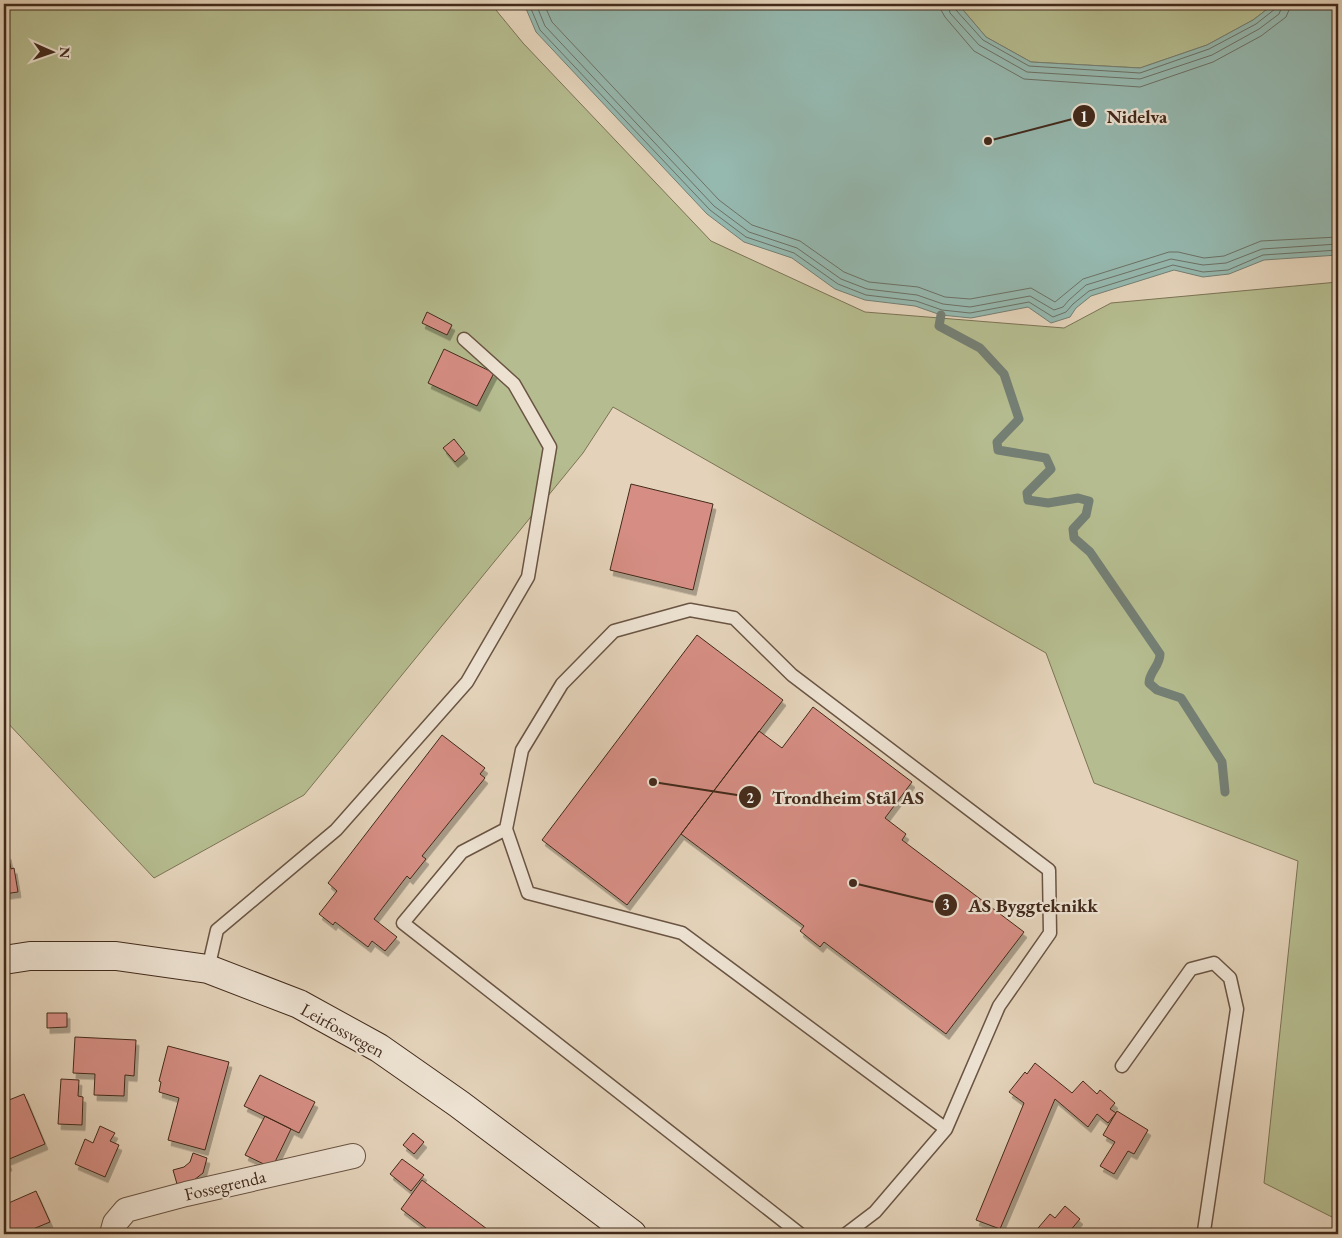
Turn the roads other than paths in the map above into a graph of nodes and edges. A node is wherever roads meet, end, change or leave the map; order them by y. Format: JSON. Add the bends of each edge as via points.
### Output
{"nodes":[{"id":1,"x":464,"y":339,"type":"dead end"},
{"id":2,"x":506,"y":829,"type":"junction"},
{"id":3,"x":4,"y":960,"type":"edge"},
{"id":4,"x":208,"y":969,"type":"junction"},
{"id":5,"x":1122,"y":1066,"type":"dead end"},
{"id":6,"x":946,"y":1128,"type":"junction"},
{"id":7,"x":353,"y":1156,"type":"dead end"},
{"id":8,"x":112,"y":1234,"type":"edge"},
{"id":9,"x":632,"y":1234,"type":"edge"},
{"id":10,"x":800,"y":1234,"type":"edge"},
{"id":11,"x":846,"y":1234,"type":"edge"},
{"id":12,"x":1201,"y":1234,"type":"edge"}],
"edges":[{"from":1,"to":4,"type":"lane","via":[[514,384],[550,447],[528,577],[467,682],[336,830],[217,930]]},
{"from":2,"to":6,"type":"lane","via":[[528,893],[682,933]]},
{"from":2,"to":6,"type":"lane","via":[[522,750],[562,684],[614,631],[690,610],[734,618],[792,675],[1049,870],[1050,933],[999,1006]]},
{"from":2,"to":10,"type":"lane","via":[[462,852],[403,924]]},
{"from":3,"to":4,"type":"street","name":"Leirfossvegen","via":[[30,956],[116,956]]},
{"from":4,"to":9,"type":"street","name":"Leirfossvegen","via":[[299,1004],[379,1048]]},
{"from":5,"to":12,"type":"lane","via":[[1191,969],[1214,963],[1230,978],[1237,1009]]},
{"from":6,"to":11,"type":"lane","via":[[876,1212]]},
{"from":7,"to":8,"type":"street","name":"Fossegrenda","via":[[126,1210],[115,1223]]}]}
